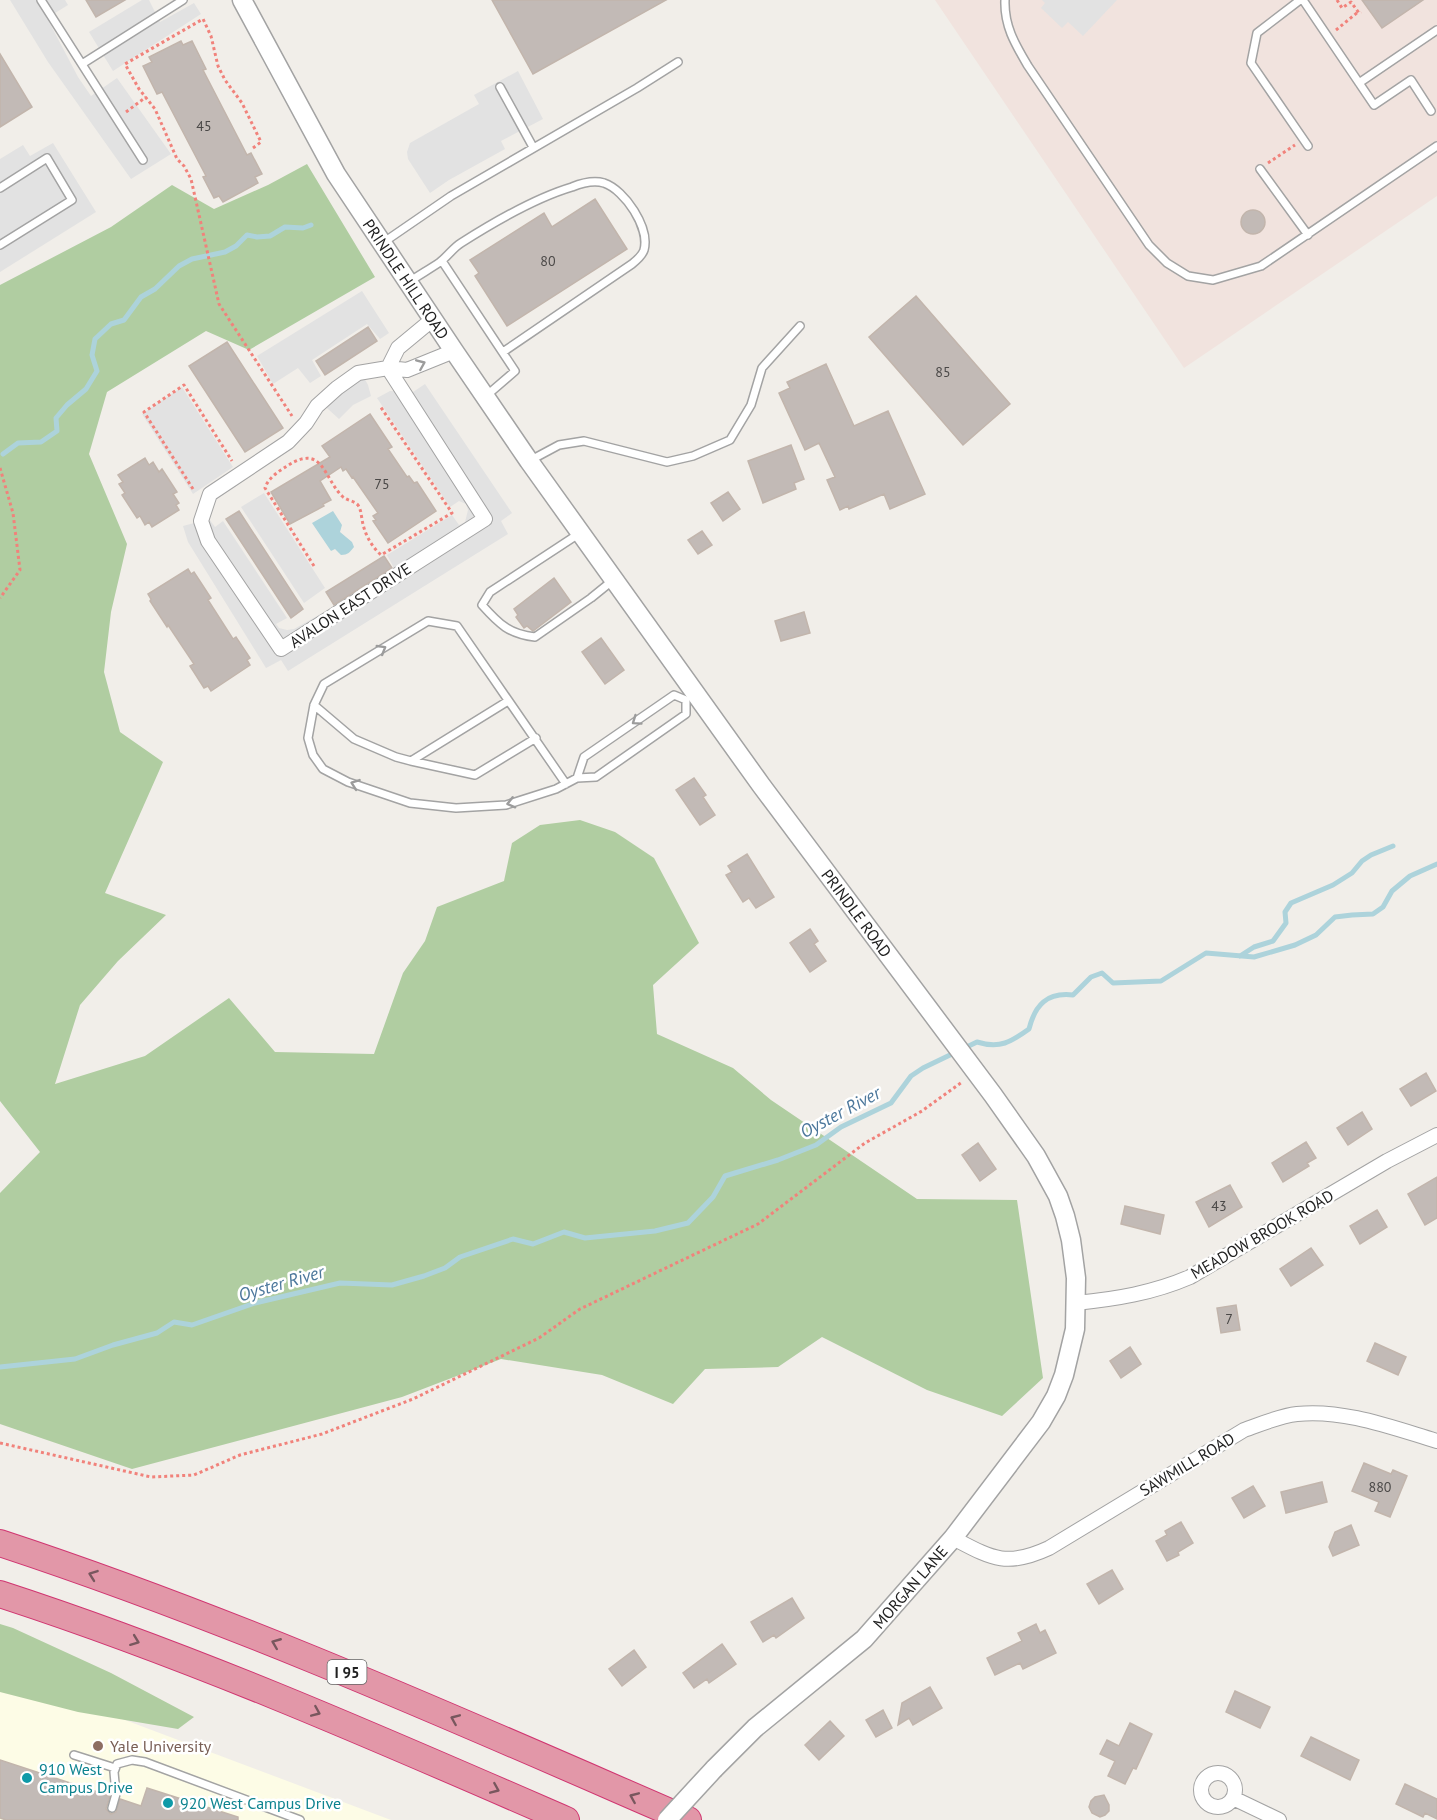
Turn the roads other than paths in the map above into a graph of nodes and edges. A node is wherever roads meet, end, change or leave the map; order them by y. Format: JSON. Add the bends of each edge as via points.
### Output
{"nodes":[{"id":1,"x":41,"y":0,"type":"edge"},
{"id":2,"x":183,"y":0,"type":"edge"},
{"id":3,"x":242,"y":0,"type":"edge"},
{"id":4,"x":1005,"y":0,"type":"edge"},
{"id":5,"x":1302,"y":0,"type":"edge"},
{"id":6,"x":1437,"y":30,"type":"edge"},
{"id":7,"x":678,"y":62,"type":"dead end"},
{"id":8,"x":82,"y":64,"type":"junction"},
{"id":9,"x":1359,"y":83,"type":"junction"},
{"id":10,"x":500,"y":87,"type":"dead end"},
{"id":11,"x":1431,"y":111,"type":"dead end"},
{"id":12,"x":1306,"y":142,"type":"road end"},
{"id":13,"x":1437,"y":146,"type":"edge"},
{"id":14,"x":533,"y":147,"type":"junction"},
{"id":15,"x":143,"y":160,"type":"dead end"},
{"id":16,"x":1260,"y":169,"type":"road end"},
{"id":17,"x":0,"y":188,"type":"edge"},
{"id":18,"x":1308,"y":235,"type":"junction"},
{"id":19,"x":382,"y":244,"type":"junction"},
{"id":20,"x":0,"y":245,"type":"edge"},
{"id":21,"x":442,"y":261,"type":"junction"},
{"id":22,"x":408,"y":282,"type":"junction"},
{"id":23,"x":433,"y":319,"type":"junction"},
{"id":24,"x":800,"y":326,"type":"dead end"},
{"id":25,"x":454,"y":351,"type":"junction"},
{"id":26,"x":503,"y":352,"type":"junction"},
{"id":27,"x":388,"y":368,"type":"junction"},
{"id":28,"x":485,"y":397,"type":"junction"},
{"id":29,"x":529,"y":461,"type":"junction"},
{"id":30,"x":585,"y":539,"type":"junction"},
{"id":31,"x":614,"y":580,"type":"junction"},
{"id":32,"x":691,"y":697,"type":"junction"},
{"id":33,"x":508,"y":701,"type":"junction"},
{"id":34,"x":314,"y":705,"type":"junction"},
{"id":35,"x":536,"y":738,"type":"junction"},
{"id":36,"x":411,"y":761,"type":"junction"},
{"id":37,"x":577,"y":778,"type":"junction"},
{"id":38,"x":566,"y":784,"type":"junction"},
{"id":39,"x":1437,"y":1134,"type":"edge"},
{"id":40,"x":1076,"y":1303,"type":"junction"},
{"id":41,"x":1437,"y":1441,"type":"edge"},
{"id":42,"x":953,"y":1538,"type":"junction"},
{"id":43,"x":0,"y":1543,"type":"edge"},
{"id":44,"x":0,"y":1594,"type":"edge"},
{"id":45,"x":74,"y":1755,"type":"dead end"},
{"id":46,"x":115,"y":1768,"type":"junction"},
{"id":47,"x":1233,"y":1798,"type":"dead end"},
{"id":48,"x":112,"y":1808,"type":"dead end"},
{"id":49,"x":300,"y":1820,"type":"edge"},
{"id":50,"x":566,"y":1820,"type":"edge"},
{"id":51,"x":667,"y":1820,"type":"edge"},
{"id":52,"x":688,"y":1820,"type":"edge"},
{"id":53,"x":1279,"y":1820,"type":"edge"}],
"edges":[{"from":1,"to":8,"type":"lane"},
{"from":2,"to":8,"type":"lane"},
{"from":3,"to":19,"type":"street","name":"PRINDLE HILL ROAD","via":[[336,174]]},
{"from":4,"to":18,"type":"lane","via":[[1005,16],[1014,44],[1149,245],[1167,263],[1188,276],[1213,280],[1261,266]]},
{"from":5,"to":9,"type":"lane"},
{"from":5,"to":12,"type":"lane","via":[[1257,33],[1251,63]]},
{"from":6,"to":9,"type":"lane"},
{"from":7,"to":14,"type":"lane"},
{"from":8,"to":15,"type":"lane"},
{"from":9,"to":11,"type":"lane","via":[[1374,105],[1411,81]]},
{"from":10,"to":14,"type":"lane"},
{"from":13,"to":18,"type":"lane"},
{"from":14,"to":19,"type":"lane","via":[[451,196]]},
{"from":16,"to":18,"type":"lane"},
{"from":17,"to":20,"type":"lane","via":[[47,158],[72,200]]},
{"from":19,"to":22,"type":"street","name":"PRINDLE HILL ROAD"},
{"from":21,"to":22,"type":"lane"},
{"from":21,"to":26,"type":"lane"},
{"from":21,"to":26,"type":"lane","via":[[459,244],[525,207],[583,183],[601,182],[628,202],[643,231],[644,250],[638,259]]},
{"from":22,"to":23,"type":"street","name":"PRINDLE HILL ROAD"},
{"from":23,"to":25,"type":"street","name":"PRINDLE HILL ROAD"},
{"from":23,"to":27,"type":"street","via":[[398,348]]},
{"from":24,"to":29,"type":"lane","via":[[762,368],[751,405],[730,440],[667,462],[584,441],[549,448]]},
{"from":27,"to":25,"type":"street","name":"AVALON EAST DRIVE","one_way":true,"via":[[407,370]]},
{"from":25,"to":28,"type":"street","name":"PRINDLE HILL ROAD"},
{"from":26,"to":28,"type":"lane","via":[[515,371]]},
{"from":27,"to":27,"type":"street","name":"AVALON EAST DRIVE","via":[[358,374],[337,388],[288,442],[210,494],[201,521],[208,541],[281,649],[485,519]]},
{"from":28,"to":29,"type":"street","name":"PRINDLE HILL ROAD"},
{"from":29,"to":30,"type":"street","name":"PRINDLE HILL ROAD"},
{"from":30,"to":31,"type":"street","name":"PRINDLE ROAD"},
{"from":30,"to":31,"type":"lane","via":[[490,592],[482,605],[499,625],[535,637]]},
{"from":31,"to":32,"type":"street","name":"PRINDLE ROAD"},
{"from":32,"to":37,"type":"lane","via":[[686,714],[596,777]]},
{"from":32,"to":37,"type":"lane","one_way":true,"via":[[674,695],[584,757]]},
{"from":32,"to":40,"type":"street","name":"PRINDLE ROAD","via":[[1036,1156],[1058,1196],[1071,1240]]},
{"from":34,"to":33,"type":"lane","one_way":true,"via":[[324,684],[428,621],[457,626]]},
{"from":33,"to":35,"type":"lane"},
{"from":33,"to":36,"type":"lane"},
{"from":34,"to":36,"type":"lane","via":[[354,739]]},
{"from":38,"to":34,"type":"lane","one_way":true,"via":[[506,805],[456,808],[410,803],[348,782],[323,769],[308,738]]},
{"from":35,"to":36,"type":"lane","via":[[475,775]]},
{"from":35,"to":38,"type":"lane"},
{"from":37,"to":38,"type":"lane"},
{"from":39,"to":40,"type":"street","name":"MEADOW BROOK ROAD","via":[[1190,1277],[1163,1288]]},
{"from":40,"to":42,"type":"street","name":"MORGAN LANE","via":[[1070,1355],[1056,1396]]},
{"from":41,"to":42,"type":"street","name":"SAWMILL ROAD","via":[[1339,1415],[1297,1414],[1244,1430],[1033,1556],[989,1557]]},
{"from":42,"to":51,"type":"street","name":"MORGAN LANE","bridge":true,"via":[[864,1639],[755,1728]]},
{"from":52,"to":43,"type":"highway","number":"I 95","one_way":true,"via":[[309,1656]]},
{"from":44,"to":50,"type":"highway","one_way":true,"via":[[235,1679]]},
{"from":45,"to":46,"type":"lane"},
{"from":46,"to":48,"type":"lane"},
{"from":46,"to":49,"type":"lane","via":[[132,1760],[145,1762]]},
{"from":47,"to":53,"type":"street"}]}
